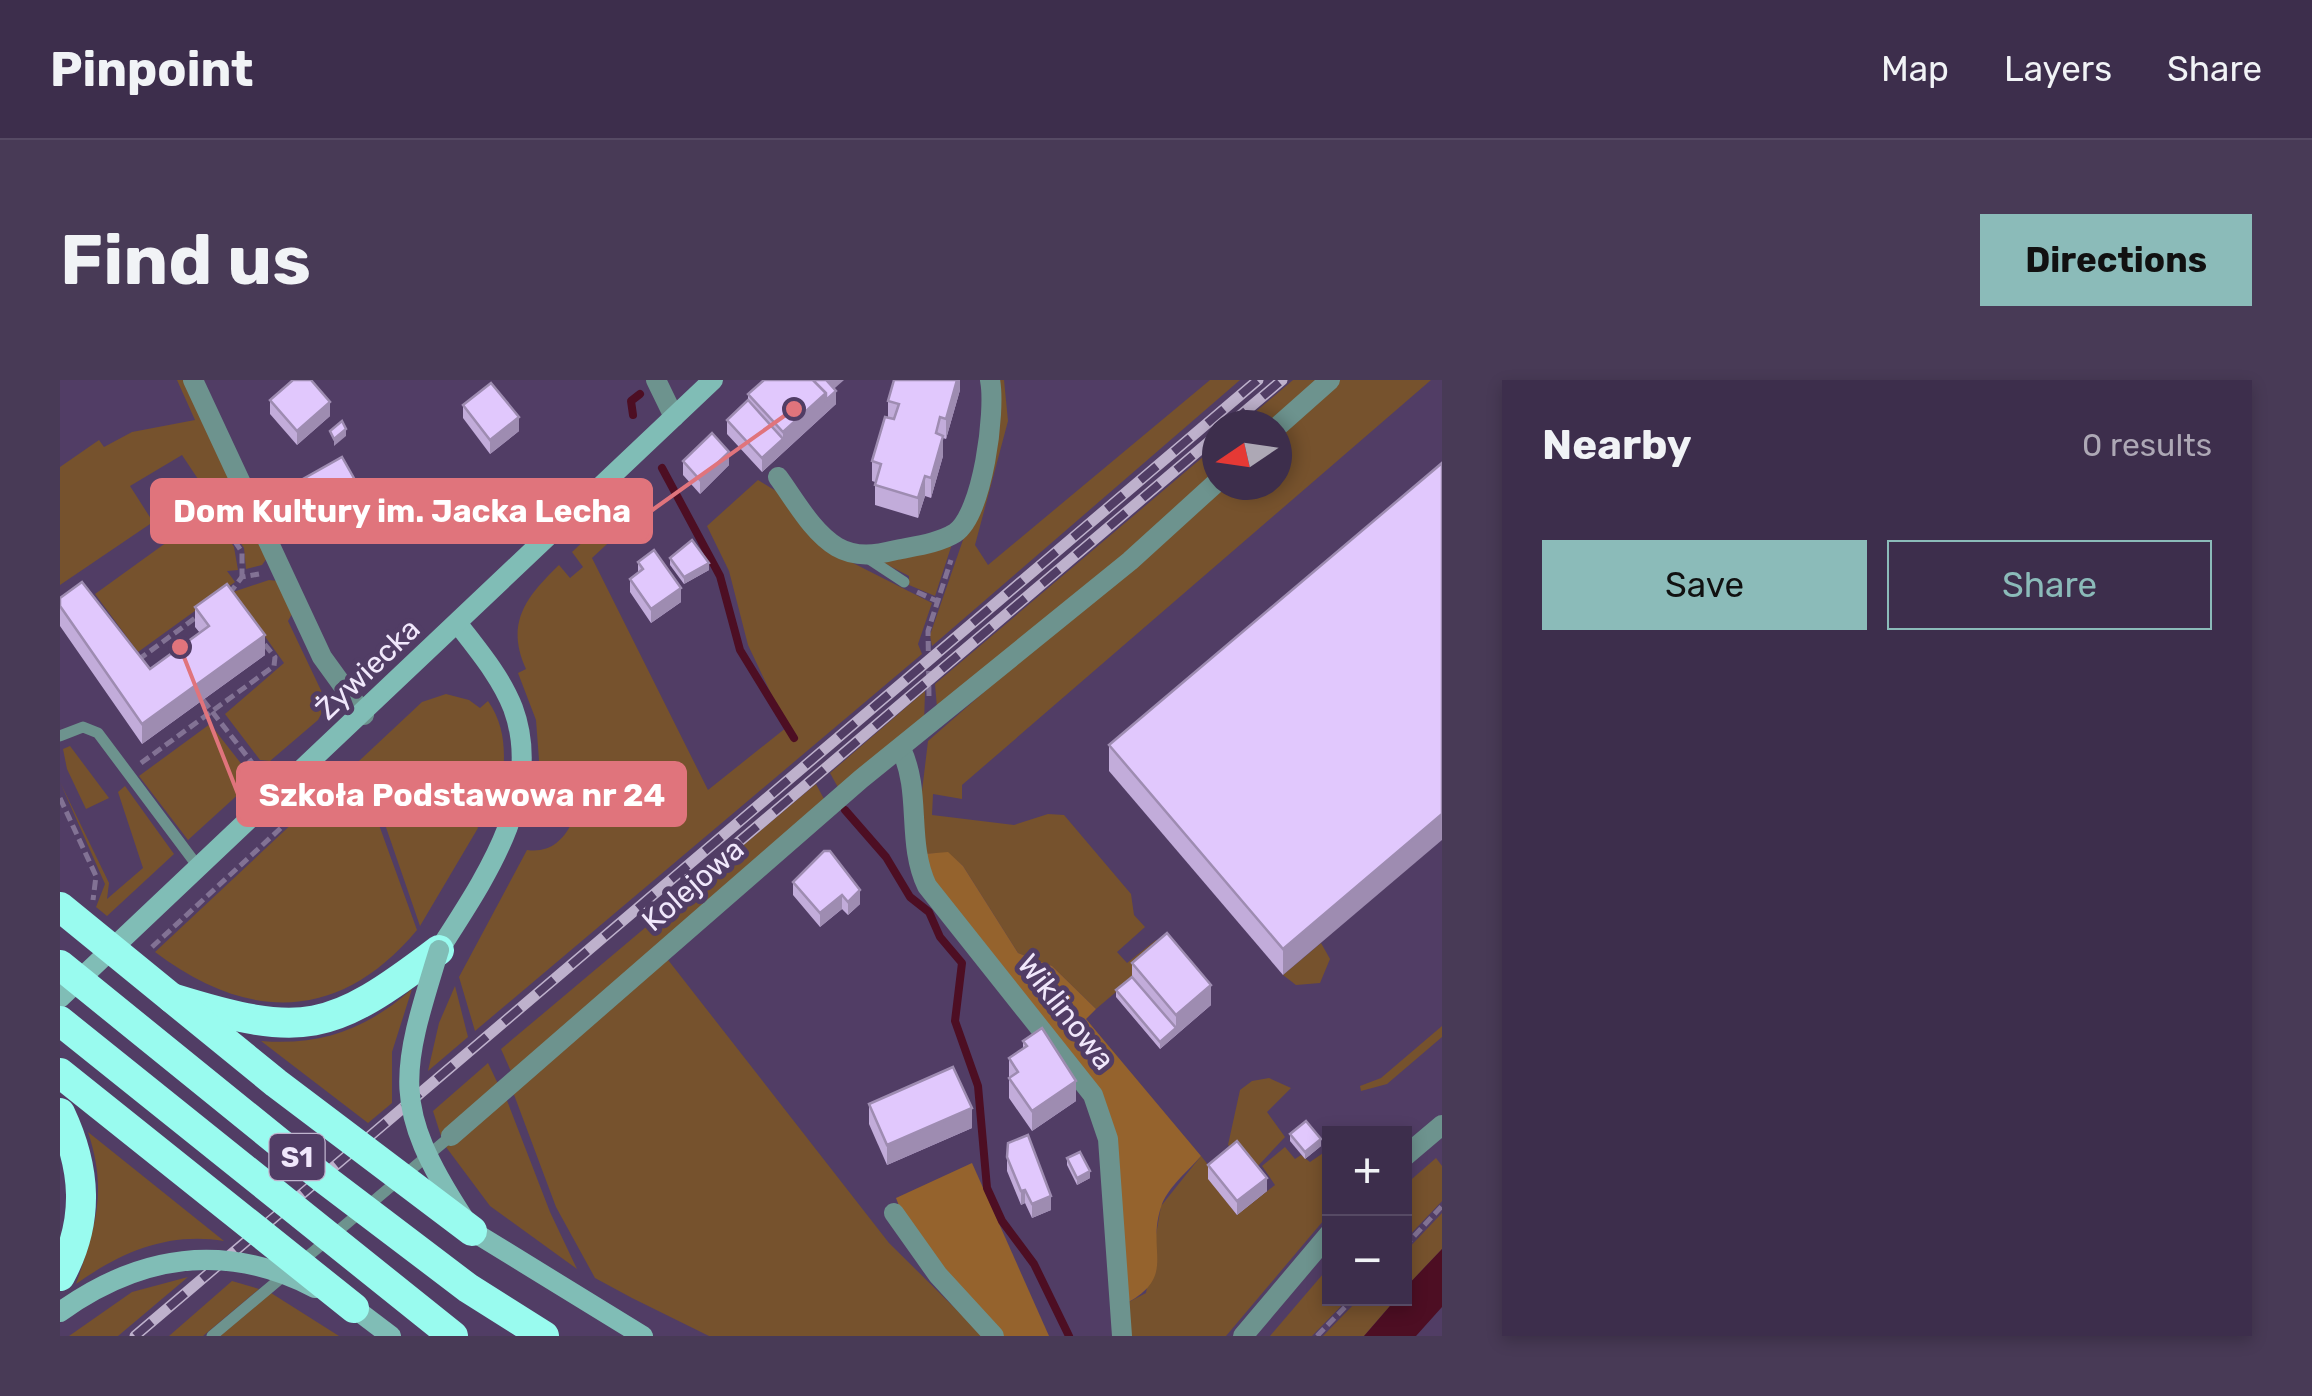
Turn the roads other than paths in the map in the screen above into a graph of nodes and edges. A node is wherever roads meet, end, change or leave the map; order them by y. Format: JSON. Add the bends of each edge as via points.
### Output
{"nodes":[{"id":1,"x":193,"y":380,"type":"edge"},
{"id":2,"x":656,"y":380,"type":"edge"},
{"id":3,"x":713,"y":380,"type":"edge"},
{"id":4,"x":990,"y":380,"type":"edge"},
{"id":5,"x":1330,"y":380,"type":"edge"},
{"id":6,"x":1292,"y":414,"type":"edge"},
{"id":7,"x":674,"y":417,"type":"junction"},
{"id":8,"x":778,"y":477,"type":"dead end"},
{"id":9,"x":1202,"y":496,"type":"edge"},
{"id":10,"x":864,"y":555,"type":"junction"},
{"id":11,"x":904,"y":582,"type":"dead end"},
{"id":12,"x":458,"y":624,"type":"junction"},
{"id":13,"x":364,"y":715,"type":"junction"},
{"id":14,"x":60,"y":736,"type":"edge"},
{"id":15,"x":902,"y":749,"type":"junction"},
{"id":16,"x":200,"y":869,"type":"junction"},
{"id":17,"x":74,"y":910,"type":"edge"},
{"id":18,"x":439,"y":950,"type":"junction"},
{"id":19,"x":60,"y":965,"type":"edge"},
{"id":20,"x":168,"y":997,"type":"junction"},
{"id":21,"x":60,"y":998,"type":"edge"},
{"id":22,"x":60,"y":1021,"type":"edge"},
{"id":23,"x":60,"y":1073,"type":"edge"},
{"id":24,"x":60,"y":1113,"type":"edge"},
{"id":25,"x":1442,"y":1125,"type":"edge"},
{"id":26,"x":451,"y":1136,"type":"joint"},
{"id":27,"x":1412,"y":1150,"type":"edge"},
{"id":28,"x":894,"y":1213,"type":"dead end"},
{"id":29,"x":472,"y":1231,"type":"junction"},
{"id":30,"x":1322,"y":1243,"type":"edge"},
{"id":31,"x":60,"y":1276,"type":"edge"},
{"id":32,"x":354,"y":1308,"type":"junction"},
{"id":33,"x":60,"y":1312,"type":"edge"},
{"id":34,"x":212,"y":1336,"type":"edge"},
{"id":35,"x":391,"y":1336,"type":"edge"},
{"id":36,"x":453,"y":1336,"type":"edge"},
{"id":37,"x":544,"y":1336,"type":"edge"},
{"id":38,"x":643,"y":1336,"type":"edge"},
{"id":39,"x":994,"y":1336,"type":"edge"},
{"id":40,"x":1122,"y":1336,"type":"edge"},
{"id":41,"x":1243,"y":1336,"type":"edge"}],
"edges":[{"from":1,"to":13,"type":"street","via":[[322,658]]},
{"from":2,"to":7,"type":"street"},
{"from":3,"to":7,"type":"main road","name":"Żywiecka"},
{"from":4,"to":10,"type":"street","via":[[992,414],[969,514],[954,533]]},
{"from":5,"to":6,"type":"street"},
{"from":7,"to":12,"type":"main road","name":"Żywiecka"},
{"from":8,"to":10,"type":"street","via":[[828,541]]},
{"from":9,"to":15,"type":"street","name":"Kolejowa"},
{"from":10,"to":11,"type":"lane"},
{"from":12,"to":13,"type":"main road","name":"Żywiecka"},
{"from":12,"to":18,"type":"main road","via":[[512,704],[522,753],[520,789],[494,855]]},
{"from":13,"to":16,"type":"main road","name":"Żywiecka"},
{"from":14,"to":16,"type":"lane","via":[[91,728]]},
{"from":15,"to":26,"type":"street","name":"Kolejowa"},
{"from":15,"to":40,"type":"street","name":"Wiklinowa","via":[[916,857],[927,886],[1081,1074],[1102,1117]]},
{"from":16,"to":21,"type":"main road","name":"Żywiecka"},
{"from":17,"to":20,"type":"highway","bridge":true},
{"from":18,"to":20,"type":"highway","bridge":true,"via":[[372,1000],[309,1024],[255,1022]]},
{"from":18,"to":29,"type":"main road","bridge":true,"via":[[411,1040],[409,1109],[426,1156]]},
{"from":19,"to":37,"type":"highway","number":"S1","bridge":true,"via":[[337,1189]]},
{"from":20,"to":29,"type":"highway","bridge":true},
{"from":22,"to":36,"type":"highway","number":"S1","bridge":true},
{"from":23,"to":32,"type":"highway","bridge":true},
{"from":24,"to":31,"type":"highway","via":[[82,1171],[76,1238]]},
{"from":25,"to":27,"type":"street"},
{"from":26,"to":34,"type":"lane","name":"Kolejowa"},
{"from":28,"to":39,"type":"street"},
{"from":29,"to":38,"type":"main road"},
{"from":30,"to":41,"type":"street"},
{"from":32,"to":33,"type":"main road","bridge":true,"via":[[264,1266],[204,1257],[126,1274]]},
{"from":32,"to":35,"type":"main road"}]}
